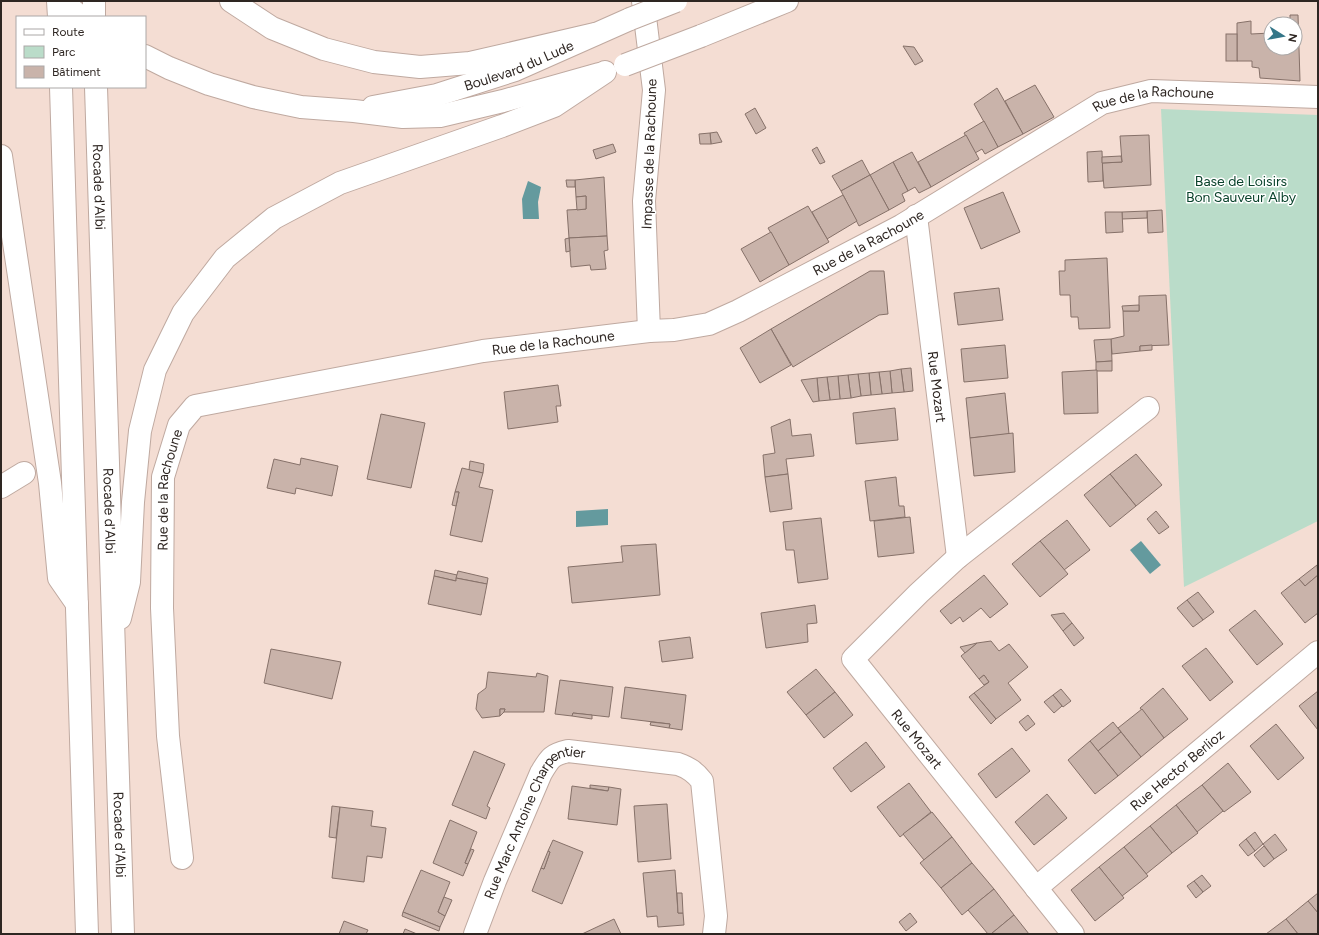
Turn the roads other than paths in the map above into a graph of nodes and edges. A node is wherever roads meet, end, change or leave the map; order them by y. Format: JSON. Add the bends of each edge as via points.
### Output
{"nodes":[{"id":1,"x":60,"y":1,"type":"edge"},
{"id":2,"x":94,"y":1,"type":"edge"},
{"id":3,"x":231,"y":1,"type":"edge"},
{"id":4,"x":643,"y":1,"type":"edge"},
{"id":5,"x":676,"y":1,"type":"edge"},
{"id":6,"x":787,"y":1,"type":"edge"},
{"id":7,"x":59,"y":16,"type":"edge"},
{"id":8,"x":80,"y":16,"type":"edge"},
{"id":9,"x":94,"y":16,"type":"edge"},
{"id":10,"x":595,"y":34,"type":"junction"},
{"id":11,"x":146,"y":56,"type":"edge"},
{"id":12,"x":605,"y":72,"type":"junction"},
{"id":13,"x":61,"y":88,"type":"edge"},
{"id":14,"x":96,"y":88,"type":"edge"},
{"id":15,"x":1318,"y":97,"type":"edge"},
{"id":16,"x":354,"y":111,"type":"junction"},
{"id":17,"x":1,"y":156,"type":"edge"},
{"id":18,"x":916,"y":216,"type":"junction"},
{"id":19,"x":649,"y":331,"type":"junction"},
{"id":20,"x":1148,"y":408,"type":"dead end"},
{"id":21,"x":24,"y":473,"type":"dead end"},
{"id":22,"x":1,"y":487,"type":"edge"},
{"id":23,"x":958,"y":557,"type":"junction"},
{"id":24,"x":77,"y":604,"type":"junction"},
{"id":25,"x":114,"y":642,"type":"junction"},
{"id":26,"x":1318,"y":652,"type":"edge"},
{"id":27,"x":182,"y":858,"type":"dead end"},
{"id":28,"x":1036,"y":888,"type":"junction"},
{"id":29,"x":87,"y":934,"type":"edge"},
{"id":30,"x":123,"y":934,"type":"edge"},
{"id":31,"x":475,"y":934,"type":"edge"},
{"id":32,"x":714,"y":934,"type":"edge"},
{"id":33,"x":1073,"y":934,"type":"edge"}],
"edges":[{"from":1,"to":7,"type":"main road"},
{"from":1,"to":8,"type":"main road"},
{"from":2,"to":9,"type":"main road"},
{"from":3,"to":10,"type":"main road","via":[[272,28],[324,49],[374,62],[420,67],[470,64]]},
{"from":4,"to":19,"type":"main road","name":"Impasse de la Rachoune","via":[[654,90],[644,201]]},
{"from":5,"to":10,"type":"main road","name":"Boulevard du Lude","bridge":true},
{"from":6,"to":12,"type":"main road","bridge":true},
{"from":10,"to":16,"type":"main road","name":"Boulevard du Lude","via":[[508,73],[437,95]]},
{"from":11,"to":16,"type":"main road","name":"Boulevard du Lude","via":[[209,84],[253,97],[300,106]]},
{"from":12,"to":16,"type":"main road","name":"Boulevard du Lude","via":[[440,116],[403,117]]},
{"from":12,"to":25,"type":"main road","via":[[554,106],[340,183],[274,218],[225,258],[183,313],[154,370],[140,431],[129,582]]},
{"from":13,"to":24,"type":"main road"},
{"from":14,"to":25,"type":"main road","name":"Rocade d'Albi"},
{"from":15,"to":18,"type":"main road","name":"Rue de la Rachoune","via":[[1151,91],[1102,103]]},
{"from":17,"to":24,"type":"main road","via":[[50,483],[59,578]]},
{"from":18,"to":19,"type":"main road","name":"Rue de la Rachoune","via":[[723,318],[709,324]]},
{"from":18,"to":23,"type":"main road","name":"Rue Mozart"},
{"from":19,"to":27,"type":"main road","name":"Rue de la Rachoune","via":[[483,351],[195,406],[179,425],[163,477],[162,616],[168,736]]},
{"from":20,"to":23,"type":"main road","name":"Rue Mozart"},
{"from":21,"to":22,"type":"main road"},
{"from":23,"to":28,"type":"main road","name":"Rue Mozart","via":[[853,659]]},
{"from":24,"to":29,"type":"main road"},
{"from":25,"to":30,"type":"main road","name":"Rocade d'Albi"},
{"from":26,"to":28,"type":"main road","name":"Rue Hector Berlioz"},
{"from":28,"to":33,"type":"main road","name":"Rue Mozart"},
{"from":31,"to":32,"type":"main road","name":"Rue Marc Antoine Charpentier","via":[[541,773],[550,758],[568,751],[678,764],[699,777],[702,782],[716,916]]}]}
